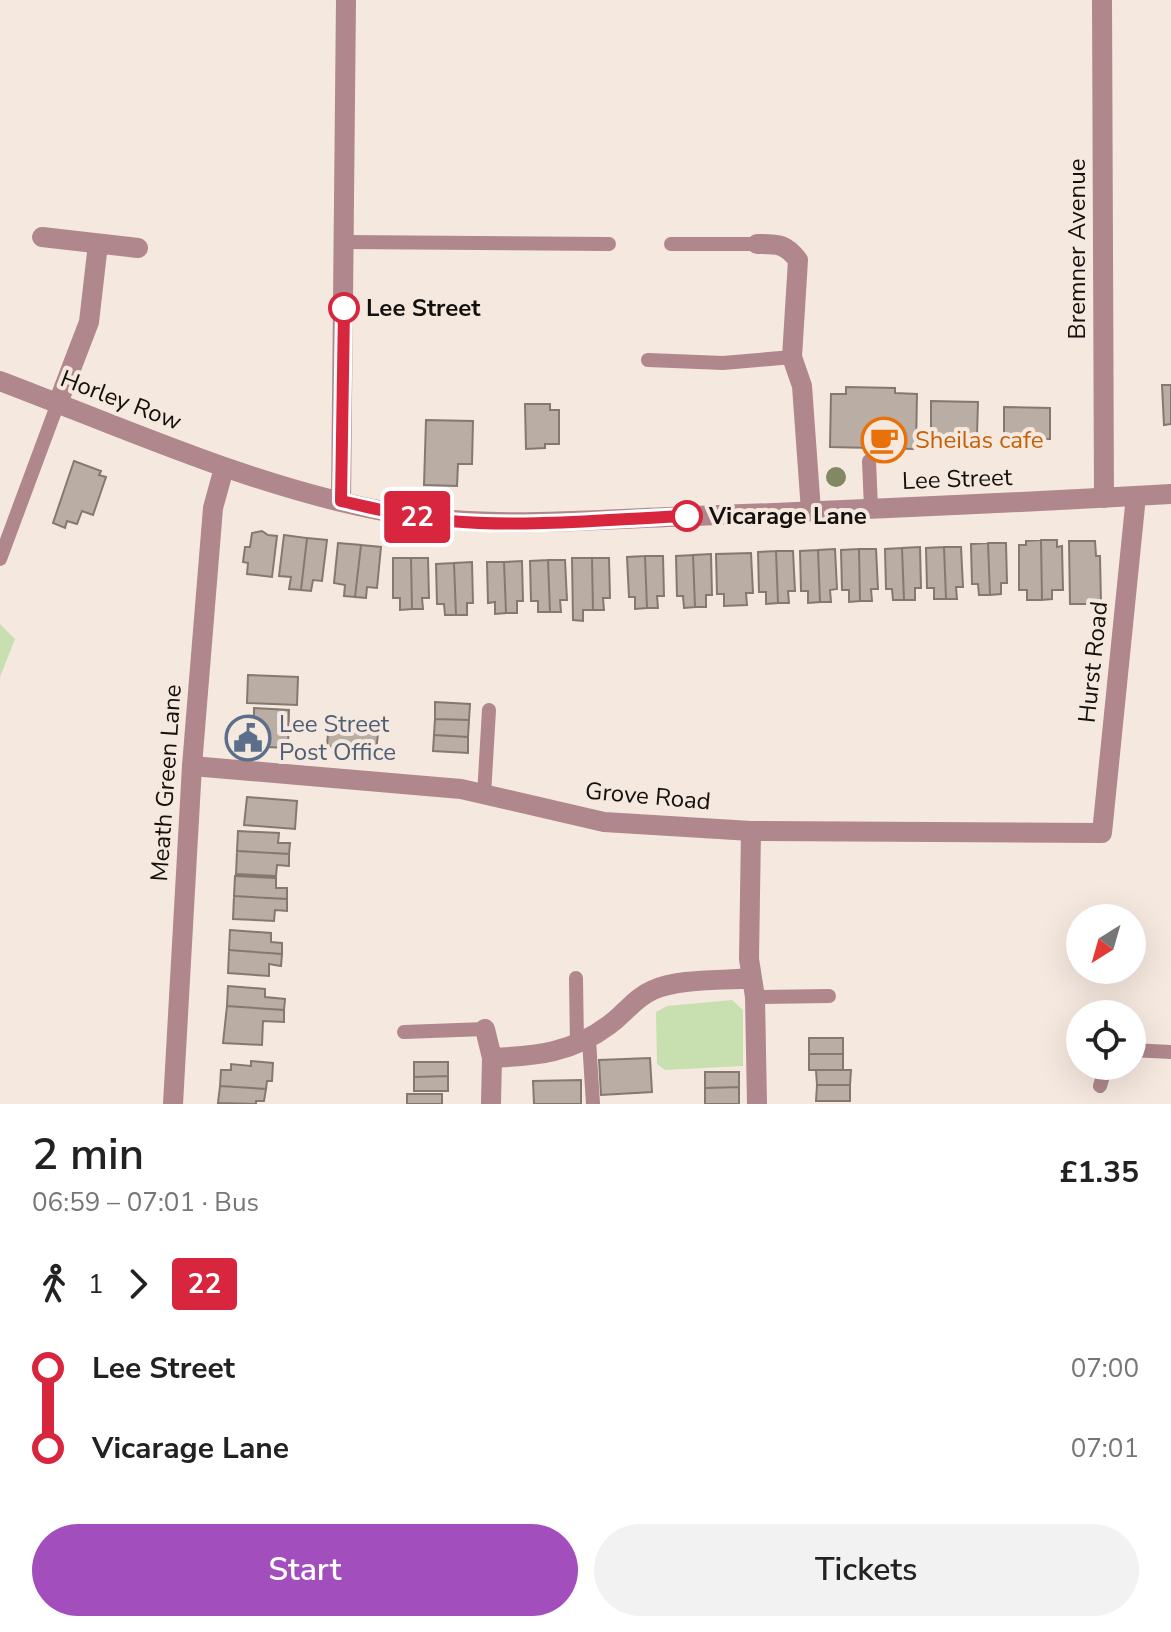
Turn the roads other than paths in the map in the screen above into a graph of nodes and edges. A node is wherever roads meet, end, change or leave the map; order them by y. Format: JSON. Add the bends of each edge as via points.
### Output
{"nodes":[{"id":1,"x":346,"y":0,"type":"edge"},
{"id":2,"x":1102,"y":0,"type":"edge"},
{"id":3,"x":42,"y":237,"type":"dead end"},
{"id":4,"x":345,"y":242,"type":"junction"},
{"id":5,"x":98,"y":244,"type":"junction"},
{"id":6,"x":609,"y":244,"type":"dead end"},
{"id":7,"x":671,"y":244,"type":"dead end"},
{"id":8,"x":757,"y":244,"type":"joint"},
{"id":9,"x":138,"y":248,"type":"dead end"},
{"id":10,"x":792,"y":357,"type":"junction"},
{"id":11,"x":648,"y":360,"type":"dead end"},
{"id":12,"x":0,"y":381,"type":"edge"},
{"id":13,"x":58,"y":403,"type":"junction"},
{"id":14,"x":869,"y":461,"type":"dead end"},
{"id":15,"x":224,"y":468,"type":"junction"},
{"id":16,"x":1171,"y":494,"type":"edge"},
{"id":17,"x":1136,"y":496,"type":"junction"},
{"id":18,"x":1104,"y":498,"type":"junction"},
{"id":19,"x":341,"y":501,"type":"junction"},
{"id":20,"x":871,"y":508,"type":"junction"},
{"id":21,"x":811,"y":511,"type":"junction"},
{"id":22,"x":0,"y":559,"type":"edge"},
{"id":23,"x":489,"y":710,"type":"dead end"},
{"id":24,"x":192,"y":766,"type":"junction"},
{"id":25,"x":484,"y":795,"type":"junction"},
{"id":26,"x":751,"y":831,"type":"junction"},
{"id":27,"x":1102,"y":833,"type":"joint"},
{"id":28,"x":576,"y":978,"type":"dead end"},
{"id":29,"x":754,"y":988,"type":"junction"},
{"id":30,"x":829,"y":996,"type":"dead end"},
{"id":31,"x":485,"y":1029,"type":"joint"},
{"id":32,"x":404,"y":1032,"type":"dead end"},
{"id":33,"x":583,"y":1042,"type":"junction"},
{"id":34,"x":1146,"y":1051,"type":"edge"},
{"id":35,"x":1171,"y":1052,"type":"edge"},
{"id":36,"x":492,"y":1058,"type":"junction"},
{"id":37,"x":1102,"y":1080,"type":"edge"},
{"id":38,"x":1100,"y":1086,"type":"dead end"},
{"id":39,"x":491,"y":1103,"type":"edge"},
{"id":40,"x":173,"y":1104,"type":"edge"},
{"id":41,"x":593,"y":1104,"type":"edge"},
{"id":42,"x":757,"y":1104,"type":"edge"}],
"edges":[{"from":1,"to":4,"type":"street"},
{"from":2,"to":18,"type":"street","name":"Bremner Avenue"},
{"from":3,"to":5,"type":"street"},
{"from":4,"to":6,"type":"lane"},
{"from":4,"to":19,"type":"street"},
{"from":5,"to":9,"type":"street"},
{"from":5,"to":13,"type":"street","via":[[89,322]]},
{"from":7,"to":8,"type":"lane"},
{"from":8,"to":10,"type":"street","via":[[789,248],[798,260]]},
{"from":10,"to":11,"type":"lane","via":[[723,363]]},
{"from":10,"to":21,"type":"street","via":[[802,386]]},
{"from":12,"to":13,"type":"street","name":"Horley Row"},
{"from":13,"to":15,"type":"street","name":"Horley Row"},
{"from":13,"to":22,"type":"lane"},
{"from":14,"to":20,"type":"lane"},
{"from":15,"to":19,"type":"street","name":"Lee Street"},
{"from":15,"to":24,"type":"street","name":"Meath Green Lane","via":[[213,508]]},
{"from":16,"to":17,"type":"street","name":"Lee Street"},
{"from":17,"to":18,"type":"street","name":"Lee Street"},
{"from":17,"to":27,"type":"street","name":"Hurst Road"},
{"from":18,"to":20,"type":"street","name":"Lee Street"},
{"from":19,"to":21,"type":"street","name":"Lee Street","via":[[391,513],[489,523]]},
{"from":20,"to":21,"type":"street","name":"Lee Street"},
{"from":23,"to":25,"type":"lane"},
{"from":24,"to":25,"type":"street","name":"Grove Road"},
{"from":24,"to":40,"type":"street","name":"Meath Green Lane"},
{"from":25,"to":26,"type":"street","name":"Grove Road","via":[[604,822]]},
{"from":26,"to":27,"type":"street","name":"Grove Road"},
{"from":26,"to":29,"type":"street","via":[[749,959]]},
{"from":28,"to":33,"type":"lane"},
{"from":29,"to":30,"type":"lane"},
{"from":29,"to":33,"type":"street","via":[[656,988]]},
{"from":29,"to":42,"type":"street"},
{"from":31,"to":32,"type":"lane"},
{"from":31,"to":36,"type":"street"},
{"from":33,"to":36,"type":"street","via":[[545,1055]]},
{"from":33,"to":41,"type":"lane"},
{"from":34,"to":35,"type":"lane"},
{"from":36,"to":39,"type":"street"},
{"from":37,"to":38,"type":"lane"}]}
